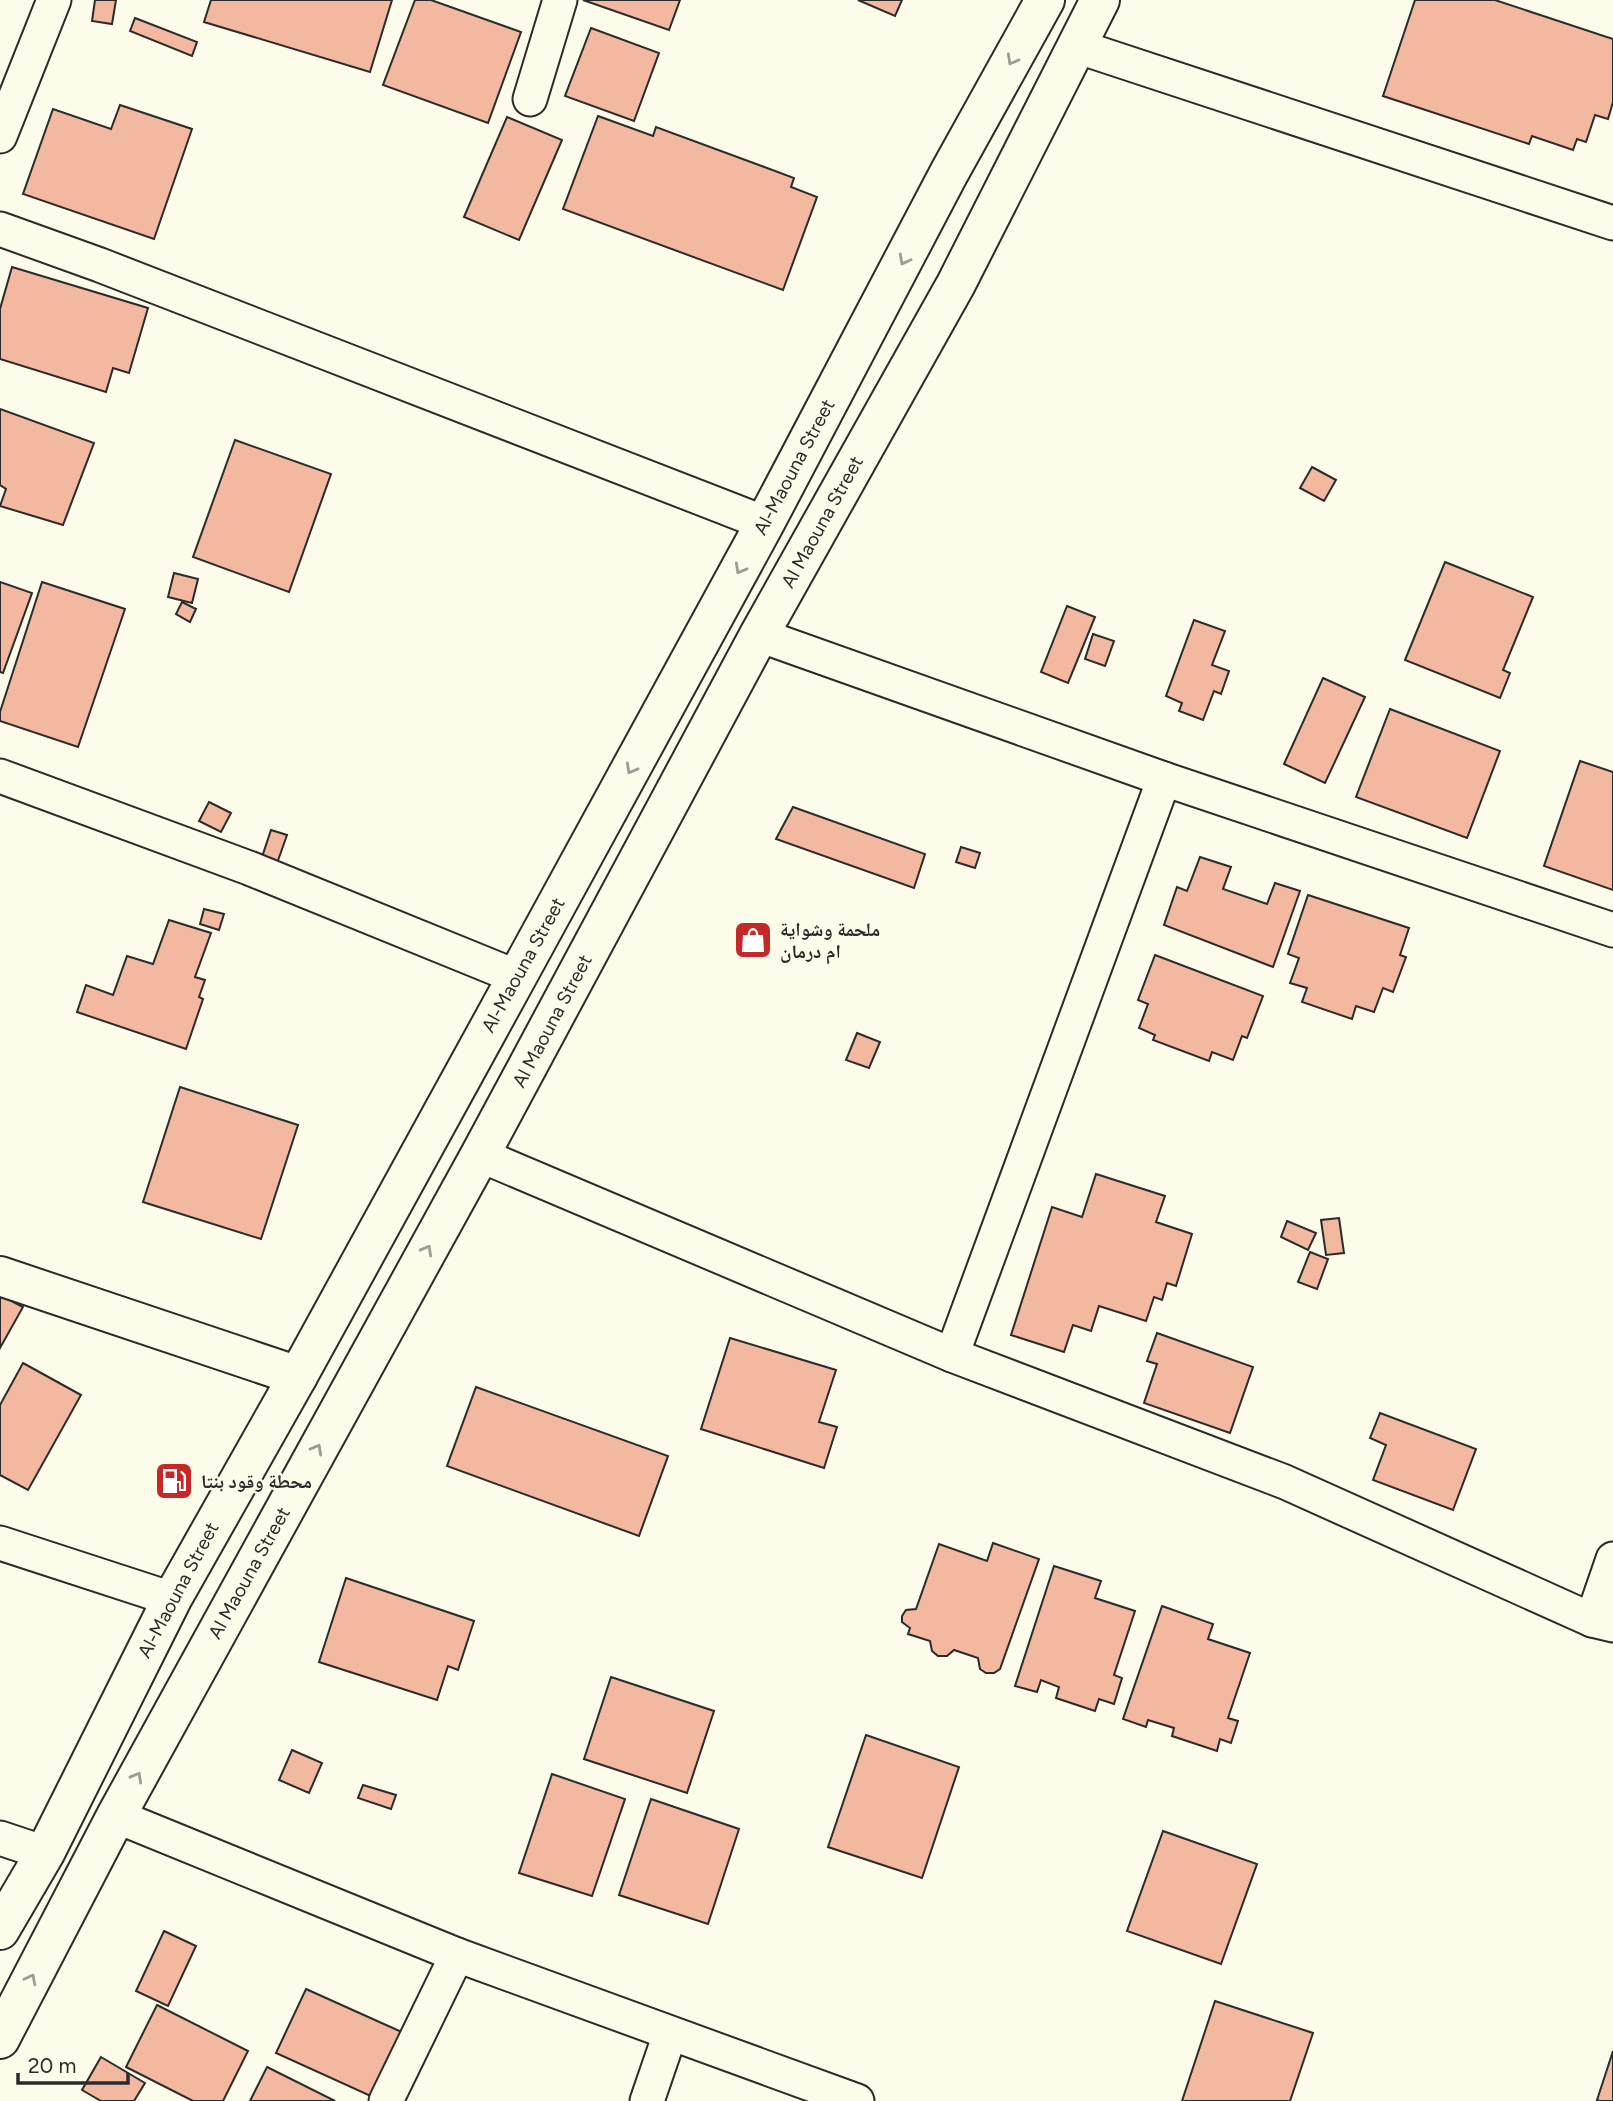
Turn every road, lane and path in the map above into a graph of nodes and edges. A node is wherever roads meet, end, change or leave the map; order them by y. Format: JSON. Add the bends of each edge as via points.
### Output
{"nodes":[{"id":1,"x":54,"y":0,"type":"edge"},
{"id":2,"x":1045,"y":0,"type":"edge"},
{"id":3,"x":1100,"y":0,"type":"edge"},
{"id":4,"x":552,"y":2,"type":"edge"},
{"id":5,"x":1076,"y":46,"type":"junction"},
{"id":6,"x":530,"y":99,"type":"dead end"},
{"id":7,"x":0,"y":135,"type":"edge"},
{"id":8,"x":1613,"y":223,"type":"edge"},
{"id":9,"x":0,"y":229,"type":"edge"},
{"id":10,"x":765,"y":523,"type":"junction"},
{"id":11,"x":759,"y":635,"type":"junction"},
{"id":12,"x":0,"y":776,"type":"edge"},
{"id":13,"x":1164,"y":779,"type":"junction"},
{"id":14,"x":1613,"y":930,"type":"edge"},
{"id":15,"x":517,"y":977,"type":"junction"},
{"id":16,"x":480,"y":1155,"type":"junction"},
{"id":17,"x":0,"y":1276,"type":"edge"},
{"id":18,"x":953,"y":1356,"type":"junction"},
{"id":19,"x":298,"y":1376,"type":"junction"},
{"id":20,"x":0,"y":1544,"type":"edge"},
{"id":21,"x":1613,"y":1559,"type":"edge"},
{"id":22,"x":172,"y":1599,"type":"junction"},
{"id":23,"x":1602,"y":1622,"type":"edge"},
{"id":24,"x":116,"y":1816,"type":"junction"},
{"id":25,"x":0,"y":1838,"type":"edge"},
{"id":26,"x":45,"y":1853,"type":"junction"},
{"id":27,"x":0,"y":1930,"type":"edge"},
{"id":28,"x":457,"y":1955,"type":"junction"},
{"id":29,"x":670,"y":2034,"type":"junction"},
{"id":30,"x":0,"y":2039,"type":"edge"},
{"id":31,"x":386,"y":2101,"type":"edge"},
{"id":32,"x":647,"y":2101,"type":"edge"},
{"id":33,"x":856,"y":2101,"type":"edge"}],
"edges":[{"from":1,"to":7,"type":"street"},
{"from":2,"to":10,"type":"main road","name":"Al-Maouna Street","one_way":true},
{"from":3,"to":5,"type":"main road","name":"Al Maouna Street"},
{"from":4,"to":6,"type":"street"},
{"from":5,"to":8,"type":"street"},
{"from":5,"to":11,"type":"main road","name":"Al Maouna Street","via":[[956,284]]},
{"from":9,"to":10,"type":"street"},
{"from":10,"to":15,"type":"main road","name":"Al-Maouna Street","one_way":true},
{"from":11,"to":13,"type":"street"},
{"from":11,"to":16,"type":"main road","name":"Al Maouna Street"},
{"from":12,"to":15,"type":"street","via":[[249,868]]},
{"from":13,"to":14,"type":"street"},
{"from":13,"to":18,"type":"street"},
{"from":15,"to":19,"type":"main road","name":"Al-Maouna Street"},
{"from":16,"to":18,"type":"street"},
{"from":24,"to":16,"type":"main road","name":"Al Maouna Street","one_way":true},
{"from":17,"to":19,"type":"main road"},
{"from":18,"to":23,"type":"street","via":[[1285,1482]]},
{"from":19,"to":22,"type":"main road","name":"Al-Maouna Street"},
{"from":20,"to":22,"type":"street"},
{"from":21,"to":23,"type":"street"},
{"from":22,"to":26,"type":"main road","name":"Al-Maouna Street"},
{"from":24,"to":28,"type":"street"},
{"from":30,"to":24,"type":"main road","name":"Al Maouna Street","one_way":true},
{"from":25,"to":26,"type":"street"},
{"from":26,"to":27,"type":"main road","name":"Al-Maouna Street"},
{"from":28,"to":29,"type":"street"},
{"from":28,"to":31,"type":"street"},
{"from":29,"to":32,"type":"street"},
{"from":29,"to":33,"type":"street"}]}
